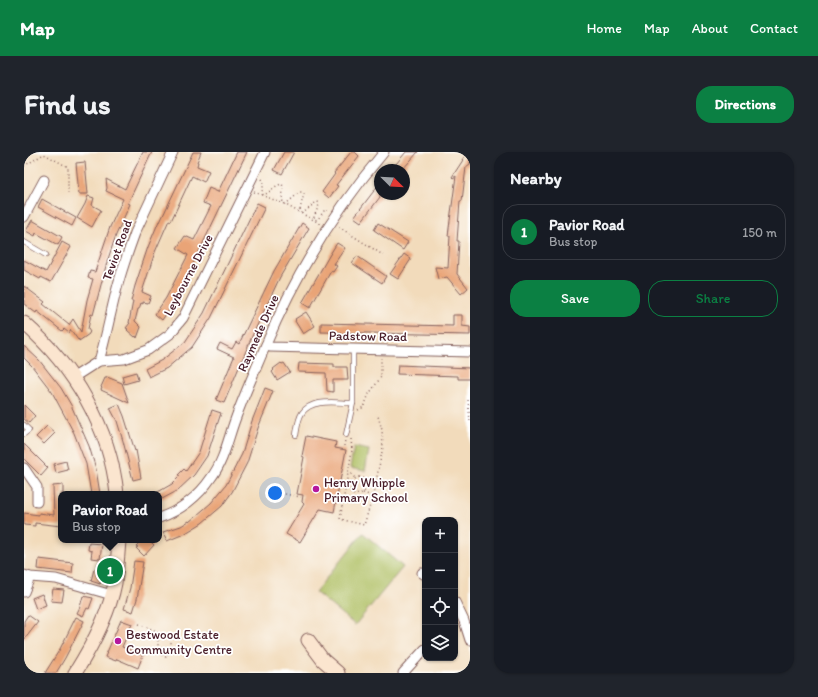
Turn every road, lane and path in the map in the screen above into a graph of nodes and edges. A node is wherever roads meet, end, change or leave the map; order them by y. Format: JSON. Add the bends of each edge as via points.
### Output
{"nodes":[{"id":1,"x":173,"y":152,"type":"edge"},
{"id":2,"x":264,"y":152,"type":"edge"},
{"id":3,"x":384,"y":152,"type":"edge"},
{"id":4,"x":24,"y":166,"type":"edge"},
{"id":5,"x":254,"y":173,"type":"junction"},
{"id":6,"x":44,"y":180,"type":"dead end"},
{"id":7,"x":68,"y":192,"type":"dead end"},
{"id":8,"x":264,"y":195,"type":"junction"},
{"id":9,"x":284,"y":204,"type":"junction"},
{"id":10,"x":302,"y":213,"type":"junction"},
{"id":11,"x":331,"y":213,"type":"dead end"},
{"id":12,"x":24,"y":217,"type":"edge"},
{"id":13,"x":315,"y":220,"type":"junction"},
{"id":14,"x":324,"y":225,"type":"dead end"},
{"id":15,"x":336,"y":225,"type":"dead end"},
{"id":16,"x":24,"y":242,"type":"edge"},
{"id":17,"x":46,"y":255,"type":"dead end"},
{"id":18,"x":383,"y":255,"type":"dead end"},
{"id":19,"x":24,"y":323,"type":"edge"},
{"id":20,"x":266,"y":345,"type":"junction"},
{"id":21,"x":352,"y":349,"type":"junction"},
{"id":22,"x":381,"y":350,"type":"junction"},
{"id":23,"x":470,"y":352,"type":"edge"},
{"id":24,"x":99,"y":361,"type":"junction"},
{"id":25,"x":74,"y":377,"type":"junction"},
{"id":26,"x":468,"y":400,"type":"dead end"},
{"id":27,"x":353,"y":403,"type":"junction"},
{"id":28,"x":357,"y":411,"type":"dead end"},
{"id":29,"x":378,"y":416,"type":"dead end"},
{"id":30,"x":470,"y":421,"type":"edge"},
{"id":31,"x":24,"y":425,"type":"edge"},
{"id":32,"x":24,"y":434,"type":"edge"},
{"id":33,"x":296,"y":435,"type":"dead end"},
{"id":34,"x":345,"y":437,"type":"joint"},
{"id":35,"x":24,"y":468,"type":"edge"},
{"id":36,"x":348,"y":471,"type":"junction"},
{"id":37,"x":355,"y":478,"type":"junction"},
{"id":38,"x":47,"y":484,"type":"dead end"},
{"id":39,"x":37,"y":487,"type":"junction"},
{"id":40,"x":345,"y":490,"type":"junction"},
{"id":41,"x":349,"y":490,"type":"junction"},
{"id":42,"x":116,"y":491,"type":"edge"},
{"id":43,"x":363,"y":493,"type":"junction"},
{"id":44,"x":285,"y":494,"type":"dead end"},
{"id":45,"x":301,"y":496,"type":"dead end"},
{"id":46,"x":373,"y":496,"type":"junction"},
{"id":47,"x":38,"y":502,"type":"dead end"},
{"id":48,"x":162,"y":516,"type":"edge"},
{"id":49,"x":119,"y":543,"type":"edge"},
{"id":50,"x":27,"y":576,"type":"edge"},
{"id":51,"x":24,"y":592,"type":"edge"},
{"id":52,"x":112,"y":595,"type":"junction"},
{"id":53,"x":458,"y":608,"type":"edge"},
{"id":54,"x":464,"y":621,"type":"junction"},
{"id":55,"x":139,"y":624,"type":"dead end"},
{"id":56,"x":458,"y":624,"type":"edge"},
{"id":57,"x":158,"y":638,"type":"junction"},
{"id":58,"x":308,"y":640,"type":"dead end"},
{"id":59,"x":470,"y":640,"type":"edge"},
{"id":60,"x":142,"y":649,"type":"dead end"},
{"id":61,"x":158,"y":652,"type":"junction"},
{"id":62,"x":422,"y":652,"type":"edge"},
{"id":63,"x":75,"y":673,"type":"edge"},
{"id":64,"x":338,"y":673,"type":"edge"},
{"id":65,"x":404,"y":673,"type":"edge"}],
"edges":[{"from":1,"to":24,"type":"street","name":"Teviot Road","via":[[131,244],[116,291]]},
{"from":2,"to":5,"type":"street","name":"Leybourne Drive"},
{"from":3,"to":20,"type":"street","name":"Raymede Drive","via":[[349,196],[307,262]]},
{"from":4,"to":7,"type":"path","via":[[44,154],[68,167]]},
{"from":5,"to":8,"type":"path","via":[[264,182]]},
{"from":5,"to":24,"type":"street","name":"Leybourne Drive","via":[[183,318],[170,334],[148,350],[124,359]]},
{"from":6,"to":12,"type":"street"},
{"from":8,"to":9,"type":"path"},
{"from":8,"to":9,"type":"path","via":[[278,184],[282,184]]},
{"from":9,"to":10,"type":"path"},
{"from":9,"to":10,"type":"path","via":[[302,192]]},
{"from":10,"to":13,"type":"path"},
{"from":10,"to":13,"type":"path","via":[[318,202]]},
{"from":11,"to":13,"type":"path","via":[[324,211]]},
{"from":13,"to":14,"type":"path"},
{"from":15,"to":18,"type":"path"},
{"from":16,"to":17,"type":"lane"},
{"from":19,"to":25,"type":"street","via":[[48,345]]},
{"from":20,"to":21,"type":"street","name":"Padstow Road"},
{"from":20,"to":48,"type":"street","name":"Raymede Drive","via":[[212,478],[191,500]]},
{"from":21,"to":22,"type":"street","name":"Padstow Road"},
{"from":21,"to":27,"type":"lane"},
{"from":22,"to":23,"type":"street","name":"Padstow Road"},
{"from":22,"to":28,"type":"path","via":[[381,377],[369,394],[364,407]]},
{"from":24,"to":25,"type":"street","name":"Leybourne Drive"},
{"from":25,"to":42,"type":"street","via":[[102,432]]},
{"from":26,"to":30,"type":"path"},
{"from":27,"to":33,"type":"lane","via":[[321,403],[309,406],[301,414]]},
{"from":27,"to":34,"type":"lane"},
{"from":29,"to":46,"type":"path","via":[[384,447]]},
{"from":31,"to":32,"type":"lane","via":[[29,430]]},
{"from":34,"to":36,"type":"path","via":[[351,438],[352,450]]},
{"from":35,"to":39,"type":"street"},
{"from":36,"to":37,"type":"path"},
{"from":36,"to":40,"type":"path"},
{"from":37,"to":41,"type":"path","via":[[350,483]]},
{"from":37,"to":43,"type":"path","via":[[366,479],[368,483]]},
{"from":38,"to":39,"type":"street"},
{"from":39,"to":47,"type":"street"},
{"from":40,"to":41,"type":"path"},
{"from":40,"to":46,"type":"path","via":[[340,519],[364,525]]},
{"from":41,"to":43,"type":"path","via":[[357,496]]},
{"from":43,"to":46,"type":"path"},
{"from":44,"to":45,"type":"path"},
{"from":49,"to":52,"type":"street"},
{"from":50,"to":51,"type":"street"},
{"from":50,"to":52,"type":"street","via":[[56,579]]},
{"from":52,"to":63,"type":"street","via":[[90,647]]},
{"from":53,"to":54,"type":"street"},
{"from":54,"to":56,"type":"street"},
{"from":54,"to":59,"type":"street"},
{"from":55,"to":57,"type":"path","via":[[154,630]]},
{"from":57,"to":61,"type":"path"},
{"from":57,"to":61,"type":"path","via":[[164,636],[171,640],[171,648],[166,657]]},
{"from":58,"to":64,"type":"street","via":[[323,660]]},
{"from":60,"to":61,"type":"path"},
{"from":62,"to":65,"type":"street"}]}
